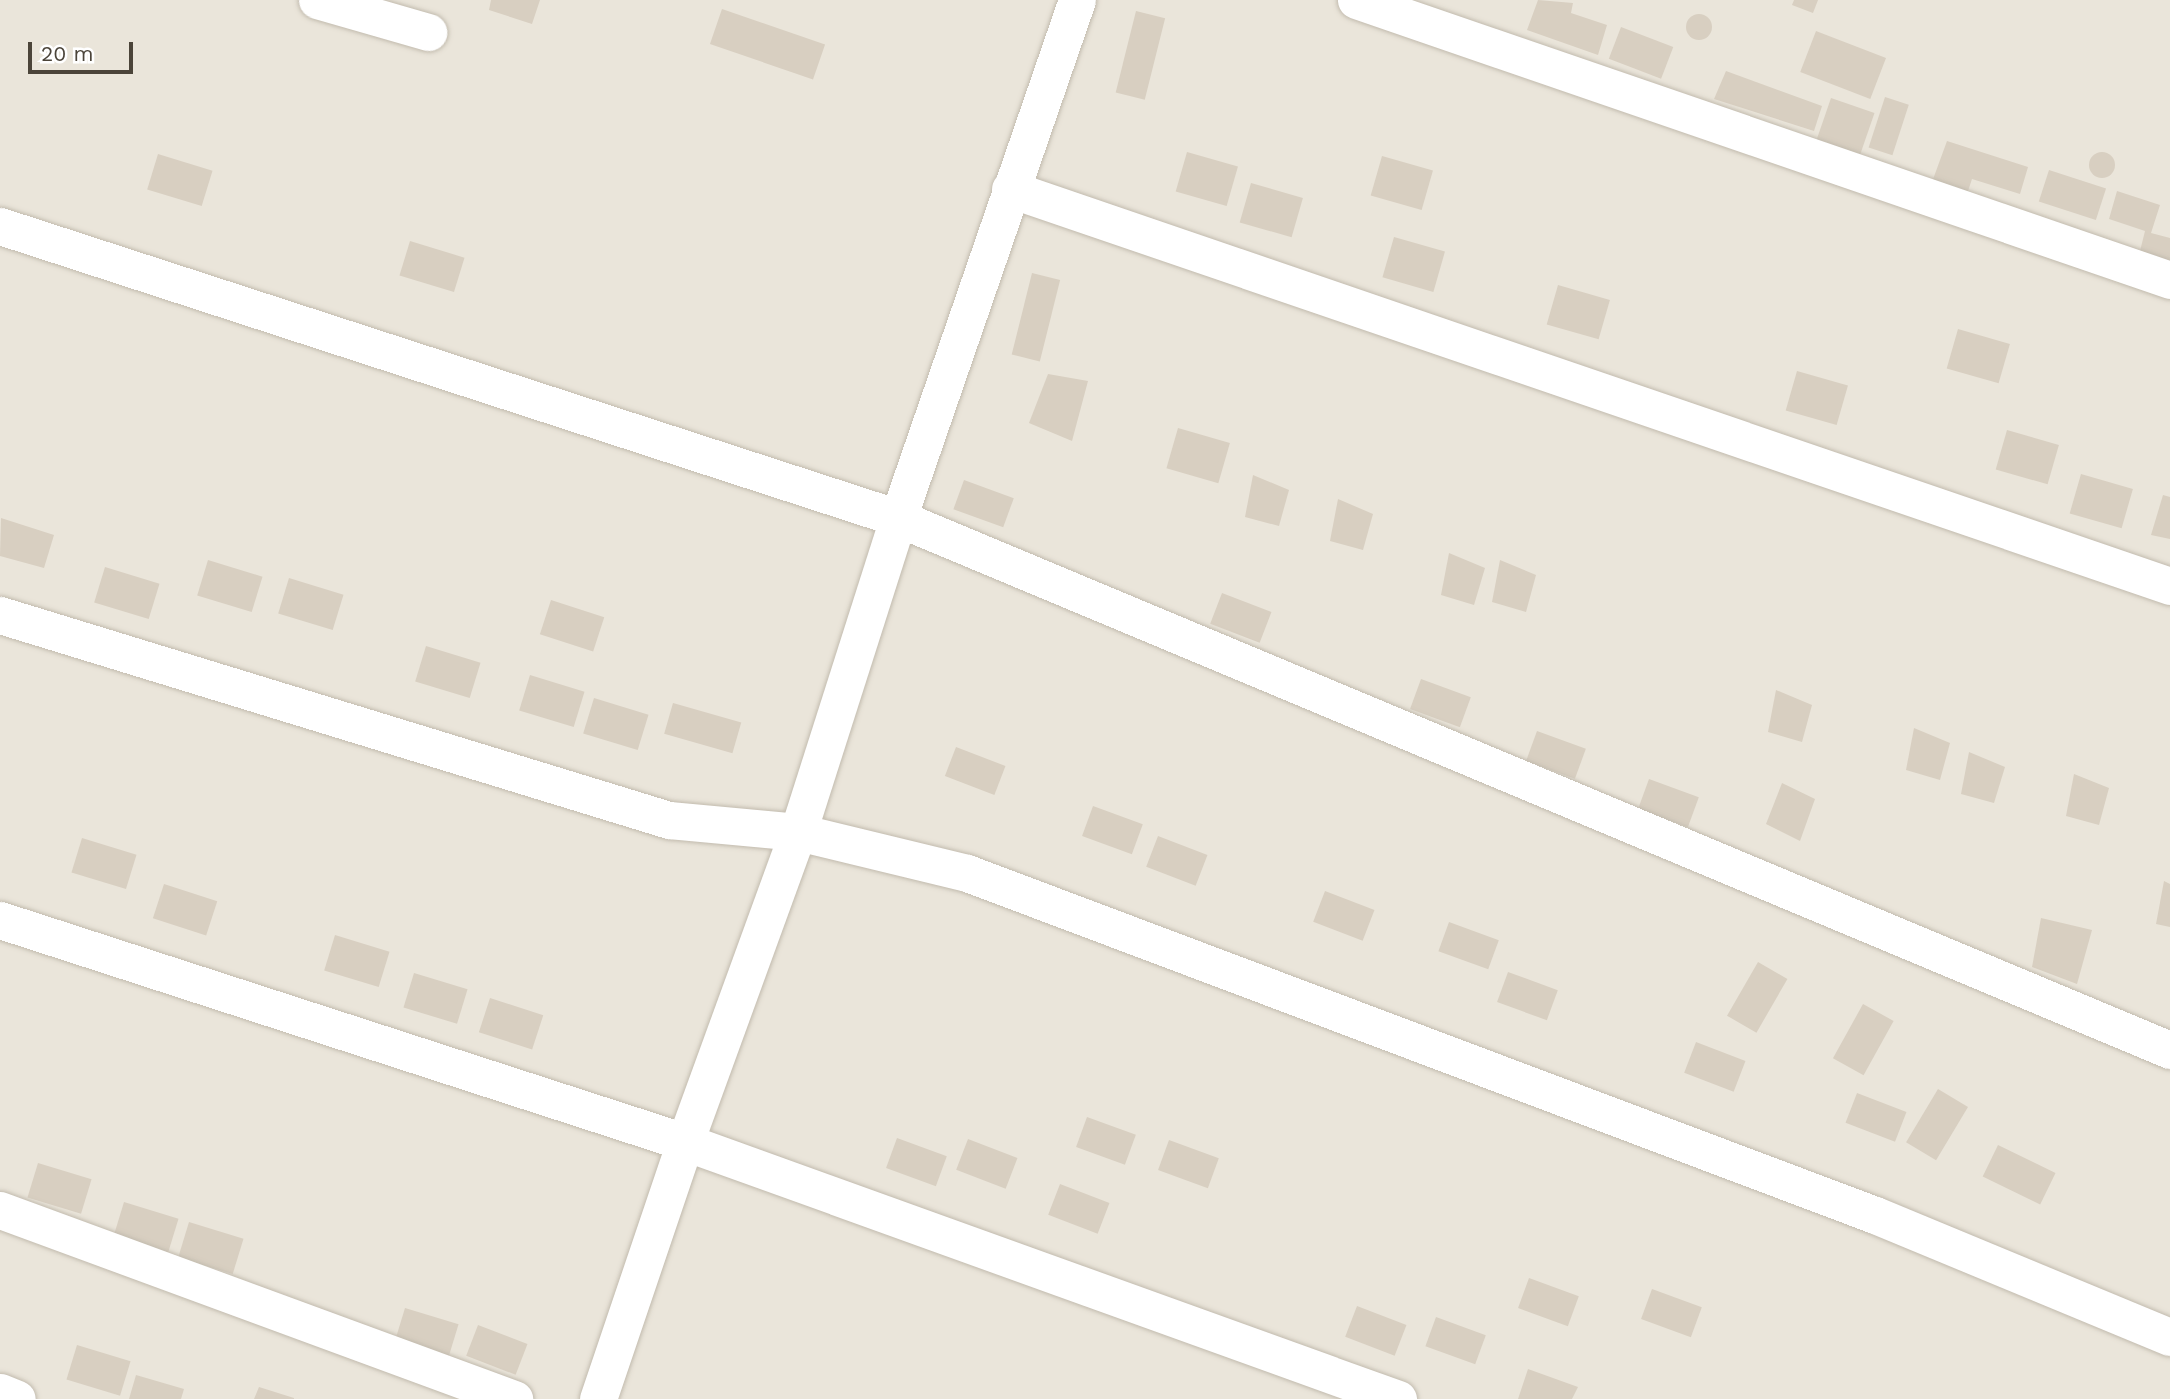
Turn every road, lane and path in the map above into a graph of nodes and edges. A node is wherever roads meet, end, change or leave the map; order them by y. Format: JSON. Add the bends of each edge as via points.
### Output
{"nodes":[{"id":1,"x":317,"y":0,"type":"edge"},
{"id":2,"x":1077,"y":0,"type":"edge"},
{"id":3,"x":1356,"y":0,"type":"edge"},
{"id":4,"x":428,"y":32,"type":"dead end"},
{"id":5,"x":1010,"y":189,"type":"junction"},
{"id":6,"x":0,"y":226,"type":"edge"},
{"id":7,"x":2170,"y":280,"type":"edge"},
{"id":8,"x":898,"y":518,"type":"junction"},
{"id":9,"x":2170,"y":586,"type":"edge"},
{"id":10,"x":0,"y":615,"type":"edge"},
{"id":11,"x":798,"y":832,"type":"junction"},
{"id":12,"x":0,"y":919,"type":"edge"},
{"id":13,"x":2170,"y":1050,"type":"edge"},
{"id":14,"x":685,"y":1142,"type":"junction"},
{"id":15,"x":0,"y":1210,"type":"edge"},
{"id":16,"x":2170,"y":1337,"type":"edge"},
{"id":17,"x":0,"y":1392,"type":"edge"},
{"id":18,"x":17,"y":1399,"type":"edge"},
{"id":19,"x":514,"y":1399,"type":"edge"},
{"id":20,"x":598,"y":1399,"type":"edge"},
{"id":21,"x":1398,"y":1399,"type":"edge"}],
"edges":[{"from":1,"to":4,"type":"street"},
{"from":2,"to":5,"type":"street"},
{"from":3,"to":7,"type":"street"},
{"from":5,"to":8,"type":"street"},
{"from":5,"to":9,"type":"street"},
{"from":6,"to":8,"type":"street"},
{"from":8,"to":11,"type":"street"},
{"from":8,"to":13,"type":"street"},
{"from":10,"to":11,"type":"street","via":[[669,820]]},
{"from":11,"to":14,"type":"street"},
{"from":11,"to":16,"type":"street","via":[[967,873],[1875,1215]]},
{"from":12,"to":14,"type":"street"},
{"from":14,"to":20,"type":"street"},
{"from":14,"to":21,"type":"street"},
{"from":15,"to":19,"type":"street"},
{"from":17,"to":18,"type":"street"}]}
